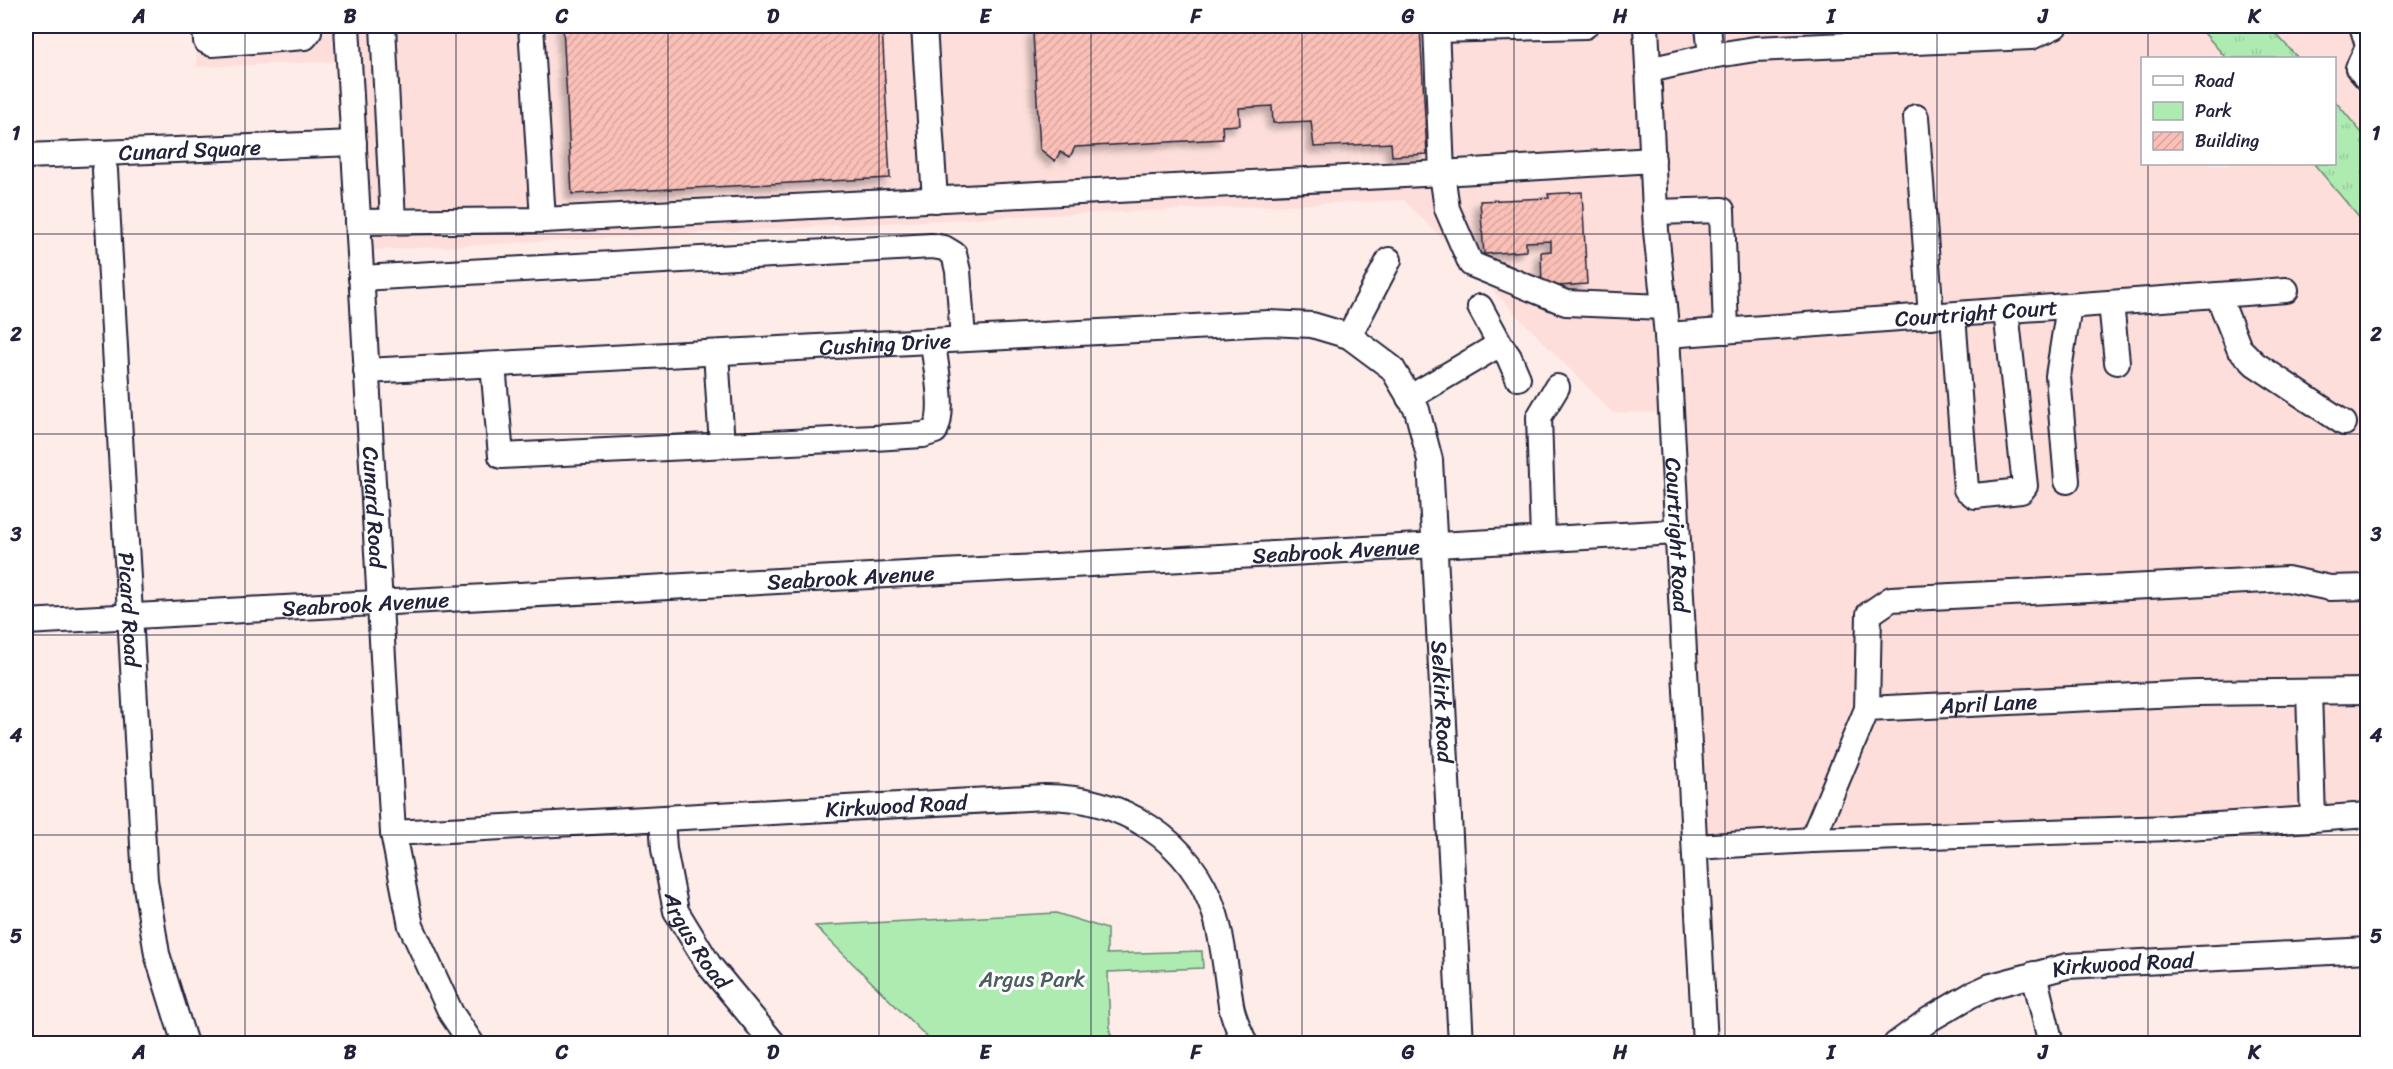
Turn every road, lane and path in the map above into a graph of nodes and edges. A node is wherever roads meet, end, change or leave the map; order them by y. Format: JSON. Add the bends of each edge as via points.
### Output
{"nodes":[{"id":1,"x":205,"y":26,"type":"edge"},
{"id":2,"x":308,"y":26,"type":"edge"},
{"id":3,"x":347,"y":26,"type":"edge"},
{"id":4,"x":383,"y":26,"type":"edge"},
{"id":5,"x":531,"y":26,"type":"edge"},
{"id":6,"x":924,"y":26,"type":"edge"},
{"id":7,"x":1554,"y":26,"type":"edge"},
{"id":8,"x":1585,"y":26,"type":"edge"},
{"id":9,"x":1646,"y":26,"type":"edge"},
{"id":10,"x":1708,"y":26,"type":"edge"},
{"id":11,"x":2055,"y":26,"type":"edge"},
{"id":12,"x":2362,"y":26,"type":"edge"},
{"id":13,"x":1436,"y":28,"type":"edge"},
{"id":14,"x":1909,"y":34,"type":"edge"},
{"id":15,"x":2367,"y":46,"type":"edge"},
{"id":16,"x":1711,"y":56,"type":"junction"},
{"id":17,"x":1648,"y":70,"type":"junction"},
{"id":18,"x":2367,"y":80,"type":"edge"},
{"id":19,"x":1916,"y":117,"type":"dead end"},
{"id":20,"x":354,"y":143,"type":"junction"},
{"id":21,"x":26,"y":156,"type":"edge"},
{"id":22,"x":1653,"y":160,"type":"junction"},
{"id":23,"x":105,"y":170,"type":"dead end"},
{"id":24,"x":1442,"y":173,"type":"junction"},
{"id":25,"x":935,"y":200,"type":"junction"},
{"id":26,"x":1656,"y":212,"type":"junction"},
{"id":27,"x":543,"y":220,"type":"junction"},
{"id":28,"x":393,"y":221,"type":"junction"},
{"id":29,"x":358,"y":222,"type":"junction"},
{"id":30,"x":1389,"y":260,"type":"dead end"},
{"id":31,"x":361,"y":278,"type":"junction"},
{"id":32,"x":2286,"y":290,"type":"dead end"},
{"id":33,"x":2218,"y":295,"type":"junction"},
{"id":34,"x":2111,"y":303,"type":"junction"},
{"id":35,"x":2069,"y":306,"type":"junction"},
{"id":36,"x":1480,"y":307,"type":"dead end"},
{"id":37,"x":1664,"y":307,"type":"junction"},
{"id":38,"x":2006,"y":311,"type":"junction"},
{"id":39,"x":1942,"y":316,"type":"junction"},
{"id":40,"x":1726,"y":331,"type":"junction"},
{"id":41,"x":1666,"y":335,"type":"junction"},
{"id":42,"x":1349,"y":336,"type":"junction"},
{"id":43,"x":963,"y":339,"type":"junction"},
{"id":44,"x":933,"y":341,"type":"junction"},
{"id":45,"x":1500,"y":344,"type":"junction"},
{"id":46,"x":716,"y":353,"type":"junction"},
{"id":47,"x":2117,"y":362,"type":"dead end"},
{"id":48,"x":493,"y":364,"type":"junction"},
{"id":49,"x":1392,"y":368,"type":"joint"},
{"id":50,"x":366,"y":371,"type":"junction"},
{"id":51,"x":1518,"y":378,"type":"dead end"},
{"id":52,"x":1557,"y":387,"type":"dead end"},
{"id":53,"x":1410,"y":398,"type":"junction"},
{"id":54,"x":2344,"y":423,"type":"dead end"},
{"id":55,"x":722,"y":445,"type":"junction"},
{"id":56,"x":2067,"y":481,"type":"dead end"},
{"id":57,"x":1677,"y":532,"type":"junction"},
{"id":58,"x":1543,"y":539,"type":"junction"},
{"id":59,"x":1435,"y":545,"type":"junction"},
{"id":60,"x":2367,"y":587,"type":"edge"},
{"id":61,"x":379,"y":601,"type":"junction"},
{"id":62,"x":131,"y":615,"type":"junction"},
{"id":63,"x":26,"y":622,"type":"edge"},
{"id":64,"x":2367,"y":691,"type":"edge"},
{"id":65,"x":2309,"y":692,"type":"junction"},
{"id":66,"x":1867,"y":709,"type":"junction"},
{"id":67,"x":2367,"y":815,"type":"edge"},
{"id":68,"x":662,"y":819,"type":"junction"},
{"id":69,"x":2313,"y":819,"type":"junction"},
{"id":70,"x":393,"y":833,"type":"junction"},
{"id":71,"x":1812,"y":840,"type":"junction"},
{"id":72,"x":1695,"y":847,"type":"junction"},
{"id":73,"x":2367,"y":950,"type":"edge"},
{"id":74,"x":2034,"y":974,"type":"junction"},
{"id":75,"x":185,"y":1044,"type":"edge"},
{"id":76,"x":472,"y":1044,"type":"edge"},
{"id":77,"x":774,"y":1044,"type":"edge"},
{"id":78,"x":1245,"y":1044,"type":"edge"},
{"id":79,"x":1461,"y":1044,"type":"edge"},
{"id":80,"x":1705,"y":1044,"type":"edge"},
{"id":81,"x":1896,"y":1044,"type":"edge"},
{"id":82,"x":2051,"y":1044,"type":"edge"}],
"edges":[{"from":1,"to":2,"type":"street","via":[[206,41],[212,44],[304,37]]},
{"from":3,"to":20,"type":"street","name":"Cunard Road"},
{"from":4,"to":28,"type":"street"},
{"from":5,"to":27,"type":"street"},
{"from":6,"to":25,"type":"street"},
{"from":7,"to":8,"type":"street"},
{"from":7,"to":13,"type":"street"},
{"from":9,"to":17,"type":"street","name":"Courtright Road"},
{"from":10,"to":16,"type":"street"},
{"from":11,"to":14,"type":"street","via":[[2031,37]]},
{"from":12,"to":15,"type":"street"},
{"from":13,"to":24,"type":"street"},
{"from":14,"to":16,"type":"street"},
{"from":15,"to":18,"type":"street","via":[[2358,68]]},
{"from":16,"to":17,"type":"street"},
{"from":17,"to":22,"type":"street","name":"Courtright Road"},
{"from":19,"to":39,"type":"street"},
{"from":20,"to":21,"type":"street","name":"Cunard Square"},
{"from":20,"to":29,"type":"street","name":"Cunard Road"},
{"from":22,"to":24,"type":"street"},
{"from":22,"to":26,"type":"street","name":"Courtright Road"},
{"from":23,"to":62,"type":"street","name":"Picard Road"},
{"from":24,"to":25,"type":"street"},
{"from":24,"to":37,"type":"street","via":[[1447,209],[1471,264],[1566,303]]},
{"from":25,"to":27,"type":"street"},
{"from":26,"to":37,"type":"street","name":"Courtright Road"},
{"from":26,"to":40,"type":"street","via":[[1722,210]]},
{"from":27,"to":28,"type":"street"},
{"from":28,"to":29,"type":"street"},
{"from":29,"to":31,"type":"street","name":"Cunard Road"},
{"from":30,"to":42,"type":"street"},
{"from":31,"to":43,"type":"street","via":[[932,246],[954,254]]},
{"from":31,"to":50,"type":"street","name":"Cunard Road"},
{"from":32,"to":33,"type":"street","name":"Courtright Court"},
{"from":33,"to":34,"type":"street","name":"Courtright Court"},
{"from":33,"to":54,"type":"street","via":[[2239,348],[2255,364]]},
{"from":34,"to":35,"type":"street","name":"Courtright Court"},
{"from":34,"to":47,"type":"street"},
{"from":35,"to":38,"type":"street","name":"Courtright Court"},
{"from":35,"to":56,"type":"street","via":[[2058,376]]},
{"from":36,"to":45,"type":"street"},
{"from":37,"to":41,"type":"street","name":"Courtright Road"},
{"from":38,"to":39,"type":"street","name":"Courtright Court"},
{"from":38,"to":39,"type":"street","via":[[2025,486],[2021,491],[1975,496],[1966,489],[1956,380]]},
{"from":39,"to":40,"type":"street","name":"Courtright Court"},
{"from":40,"to":41,"type":"street","name":"Courtright Court"},
{"from":41,"to":57,"type":"street","name":"Courtright Road"},
{"from":42,"to":43,"type":"street","name":"Cushing Drive","via":[[1312,325],[1269,323]]},
{"from":42,"to":49,"type":"street","name":"Cushing Drive"},
{"from":43,"to":44,"type":"street","name":"Cushing Drive"},
{"from":44,"to":46,"type":"street","name":"Cushing Drive"},
{"from":44,"to":55,"type":"street","via":[[940,408],[935,431],[923,435]]},
{"from":45,"to":51,"type":"street"},
{"from":45,"to":53,"type":"street"},
{"from":46,"to":48,"type":"street","name":"Cushing Drive"},
{"from":46,"to":55,"type":"street"},
{"from":48,"to":50,"type":"street","name":"Cushing Drive"},
{"from":48,"to":55,"type":"street","via":[[501,456]]},
{"from":49,"to":53,"type":"street","name":"Selkirk Road"},
{"from":50,"to":61,"type":"street","name":"Cunard Road"},
{"from":52,"to":58,"type":"street","via":[[1539,417]]},
{"from":53,"to":59,"type":"street","name":"Selkirk Road","via":[[1430,460]]},
{"from":57,"to":58,"type":"street","name":"Seabrook Avenue"},
{"from":57,"to":72,"type":"street","name":"Courtright Road"},
{"from":58,"to":59,"type":"street","name":"Seabrook Avenue"},
{"from":59,"to":61,"type":"street","name":"Seabrook Avenue"},
{"from":59,"to":79,"type":"street","name":"Selkirk Road"},
{"from":60,"to":66,"type":"street","via":[[2330,588],[2287,579],[1891,599],[1869,614]]},
{"from":61,"to":62,"type":"street","name":"Seabrook Avenue"},
{"from":61,"to":70,"type":"street","name":"Cunard Road"},
{"from":62,"to":63,"type":"street","name":"Seabrook Avenue"},
{"from":62,"to":75,"type":"street","name":"Picard Road","via":[[146,880],[157,954]]},
{"from":64,"to":65,"type":"street","name":"April Lane"},
{"from":65,"to":66,"type":"street","name":"April Lane","via":[[2197,693]]},
{"from":65,"to":69,"type":"street"},
{"from":66,"to":71,"type":"street"},
{"from":67,"to":69,"type":"street"},
{"from":68,"to":70,"type":"street","name":"Kirkwood Road"},
{"from":68,"to":77,"type":"street","name":"Argus Road","via":[[663,849],[676,911],[709,965]]},
{"from":68,"to":78,"type":"street","name":"Kirkwood Road","via":[[1046,797],[1069,797],[1112,807],[1168,840],[1197,875],[1215,914],[1231,1007]]},
{"from":69,"to":71,"type":"street","via":[[2170,828]]},
{"from":70,"to":76,"type":"street","name":"Cunard Road","via":[[411,926],[451,1013]]},
{"from":71,"to":72,"type":"street"},
{"from":72,"to":80,"type":"street","name":"Courtright Road"},
{"from":73,"to":74,"type":"street","name":"Kirkwood Road","via":[[2106,963]]},
{"from":74,"to":81,"type":"street","name":"Kirkwood Road","via":[[1971,995]]},
{"from":74,"to":82,"type":"street"}]}
